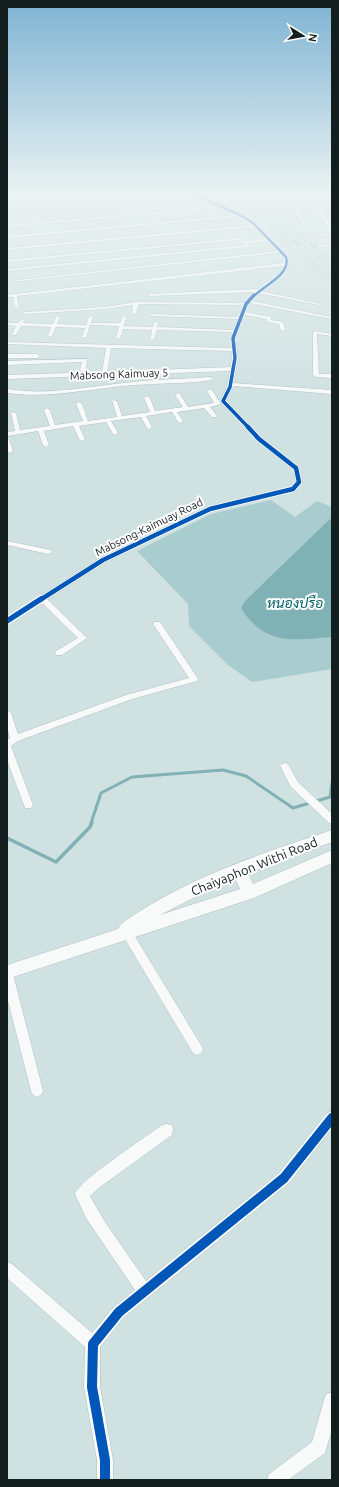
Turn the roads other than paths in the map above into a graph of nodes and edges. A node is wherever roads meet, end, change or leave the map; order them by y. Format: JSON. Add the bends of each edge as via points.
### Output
{"nodes":[{"id":1,"x":9,"y":262,"type":"edge"},
{"id":2,"x":85,"y":262,"type":"edge"},
{"id":3,"x":185,"y":262,"type":"edge"},
{"id":4,"x":308,"y":262,"type":"tunnel mouth"},
{"id":5,"x":68,"y":264,"type":"joint"},
{"id":6,"x":287,"y":264,"type":"joint"},
{"id":7,"x":14,"y":269,"type":"junction"},
{"id":8,"x":7,"y":270,"type":"edge"},
{"id":9,"x":173,"y":270,"type":"dead end"},
{"id":10,"x":179,"y":276,"type":"junction"},
{"id":11,"x":332,"y":280,"type":"edge"},
{"id":12,"x":12,"y":281,"type":"dead end"},
{"id":13,"x":58,"y":283,"type":"dead end"},
{"id":14,"x":29,"y":286,"type":"dead end"},
{"id":15,"x":62,"y":290,"type":"junction"},
{"id":16,"x":259,"y":291,"type":"junction"},
{"id":17,"x":34,"y":293,"type":"junction"},
{"id":18,"x":150,"y":294,"type":"dead end"},
{"id":19,"x":7,"y":296,"type":"edge"},
{"id":20,"x":15,"y":296,"type":"junction"},
{"id":21,"x":136,"y":303,"type":"junction"},
{"id":22,"x":247,"y":303,"type":"junction"},
{"id":23,"x":319,"y":304,"type":"dead end"},
{"id":24,"x":17,"y":308,"type":"dead end"},
{"id":25,"x":134,"y":313,"type":"dead end"},
{"id":26,"x":151,"y":315,"type":"dead end"},
{"id":27,"x":241,"y":316,"type":"junction"},
{"id":28,"x":58,"y":317,"type":"dead end"},
{"id":29,"x":91,"y":317,"type":"dead end"},
{"id":30,"x":124,"y":317,"type":"dead end"},
{"id":31,"x":332,"y":318,"type":"edge"},
{"id":32,"x":157,"y":320,"type":"dead end"},
{"id":33,"x":7,"y":324,"type":"edge"},
{"id":34,"x":20,"y":325,"type":"junction"},
{"id":35,"x":88,"y":325,"type":"junction"},
{"id":36,"x":54,"y":326,"type":"junction"},
{"id":37,"x":122,"y":326,"type":"junction"},
{"id":38,"x":155,"y":328,"type":"junction"},
{"id":39,"x":283,"y":330,"type":"dead end"},
{"id":40,"x":235,"y":331,"type":"junction"},
{"id":41,"x":14,"y":334,"type":"dead end"},
{"id":42,"x":332,"y":335,"type":"edge"},
{"id":43,"x":50,"y":336,"type":"dead end"},
{"id":44,"x":84,"y":337,"type":"dead end"},
{"id":45,"x":118,"y":338,"type":"dead end"},
{"id":46,"x":152,"y":339,"type":"dead end"},
{"id":47,"x":7,"y":343,"type":"edge"},
{"id":48,"x":38,"y":344,"type":"junction"},
{"id":49,"x":67,"y":345,"type":"junction"},
{"id":50,"x":109,"y":346,"type":"junction"},
{"id":51,"x":234,"y":350,"type":"junction"},
{"id":52,"x":7,"y":356,"type":"edge"},
{"id":53,"x":37,"y":356,"type":"junction"},
{"id":54,"x":66,"y":361,"type":"junction"},
{"id":55,"x":23,"y":362,"type":"junction"},
{"id":56,"x":35,"y":362,"type":"junction"},
{"id":57,"x":7,"y":363,"type":"edge"},
{"id":58,"x":232,"y":369,"type":"junction"},
{"id":59,"x":83,"y":370,"type":"dead end"},
{"id":60,"x":104,"y":373,"type":"dead end"},
{"id":61,"x":19,"y":374,"type":"dead end"},
{"id":62,"x":332,"y":376,"type":"edge"},
{"id":63,"x":7,"y":377,"type":"edge"},
{"id":64,"x":210,"y":379,"type":"dead end"},
{"id":65,"x":56,"y":380,"type":"dead end"},
{"id":66,"x":230,"y":384,"type":"junction"},
{"id":67,"x":10,"y":385,"type":"edge"},
{"id":68,"x":7,"y":391,"type":"edge"},
{"id":69,"x":210,"y":391,"type":"dead end"},
{"id":70,"x":332,"y":392,"type":"edge"},
{"id":71,"x":178,"y":395,"type":"dead end"},
{"id":72,"x":147,"y":398,"type":"dead end"},
{"id":73,"x":114,"y":402,"type":"dead end"},
{"id":74,"x":80,"y":404,"type":"dead end"},
{"id":75,"x":206,"y":405,"type":"junction"},
{"id":76,"x":186,"y":408,"type":"junction"},
{"id":77,"x":47,"y":410,"type":"dead end"},
{"id":78,"x":173,"y":410,"type":"junction"},
{"id":79,"x":13,"y":413,"type":"dead end"},
{"id":80,"x":153,"y":413,"type":"junction"},
{"id":81,"x":142,"y":414,"type":"junction"},
{"id":82,"x":214,"y":416,"type":"dead end"},
{"id":83,"x":120,"y":418,"type":"junction"},
{"id":84,"x":107,"y":420,"type":"junction"},
{"id":85,"x":180,"y":421,"type":"dead end"},
{"id":86,"x":86,"y":422,"type":"junction"},
{"id":87,"x":75,"y":424,"type":"junction"},
{"id":88,"x":53,"y":427,"type":"junction"},
{"id":89,"x":149,"y":427,"type":"dead end"},
{"id":90,"x":40,"y":429,"type":"junction"},
{"id":91,"x":18,"y":432,"type":"junction"},
{"id":92,"x":7,"y":434,"type":"edge"},
{"id":93,"x":115,"y":434,"type":"dead end"},
{"id":94,"x":7,"y":437,"type":"edge"},
{"id":95,"x":82,"y":439,"type":"dead end"},
{"id":96,"x":46,"y":445,"type":"dead end"},
{"id":97,"x":10,"y":451,"type":"dead end"},
{"id":98,"x":7,"y":543,"type":"edge"},
{"id":99,"x":48,"y":552,"type":"dead end"},
{"id":100,"x":42,"y":599,"type":"junction"},
{"id":101,"x":7,"y":621,"type":"edge"},
{"id":102,"x":157,"y":624,"type":"dead end"},
{"id":103,"x":59,"y":653,"type":"dead end"},
{"id":104,"x":8,"y":718,"type":"edge"},
{"id":105,"x":11,"y":741,"type":"edge"},
{"id":106,"x":7,"y":747,"type":"edge"},
{"id":107,"x":285,"y":766,"type":"dead end"},
{"id":108,"x":28,"y":805,"type":"dead end"},
{"id":109,"x":330,"y":818,"type":"edge"},
{"id":110,"x":332,"y":836,"type":"edge"},
{"id":111,"x":332,"y":856,"type":"edge"},
{"id":112,"x":239,"y":870,"type":"junction"},
{"id":113,"x":249,"y":893,"type":"junction"},
{"id":114,"x":122,"y":934,"type":"junction"},
{"id":115,"x":7,"y":973,"type":"edge"},
{"id":116,"x":197,"y":1049,"type":"dead end"},
{"id":117,"x":37,"y":1091,"type":"dead end"},
{"id":118,"x":332,"y":1118,"type":"edge"},
{"id":119,"x":167,"y":1130,"type":"dead end"},
{"id":120,"x":7,"y":1269,"type":"edge"},
{"id":121,"x":145,"y":1291,"type":"junction"},
{"id":122,"x":93,"y":1344,"type":"junction"},
{"id":123,"x":332,"y":1400,"type":"edge"},
{"id":124,"x":105,"y":1480,"type":"edge"},
{"id":125,"x":275,"y":1480,"type":"edge"}],
"edges":[{"from":1,"to":7,"type":"street"},
{"from":2,"to":5,"type":"street"},
{"from":3,"to":12,"type":"street"},
{"from":4,"to":11,"type":"highway"},
{"from":5,"to":7,"type":"street"},
{"from":6,"to":10,"type":"street"},
{"from":6,"to":16,"type":"street","name":"Mabsong-Kaimuay Road","via":[[281,274]]},
{"from":7,"to":8,"type":"street"},
{"from":9,"to":10,"type":"street"},
{"from":10,"to":15,"type":"street","via":[[118,281]]},
{"from":13,"to":15,"type":"street"},
{"from":14,"to":17,"type":"street"},
{"from":15,"to":17,"type":"street"},
{"from":16,"to":18,"type":"street"},
{"from":16,"to":22,"type":"street","name":"Mabsong-Kaimuay Road"},
{"from":16,"to":23,"type":"street"},
{"from":17,"to":20,"type":"street"},
{"from":19,"to":20,"type":"street"},
{"from":20,"to":24,"type":"street"},
{"from":21,"to":22,"type":"street"},
{"from":21,"to":25,"type":"street"},
{"from":21,"to":34,"type":"street","via":[[106,308],[25,314]]},
{"from":22,"to":27,"type":"street","name":"Mabsong-Kaimuay Road"},
{"from":22,"to":31,"type":"street"},
{"from":26,"to":27,"type":"street"},
{"from":27,"to":39,"type":"street","via":[[269,318],[269,321],[281,323]]},
{"from":27,"to":40,"type":"street","name":"Mabsong-Kaimuay Road"},
{"from":28,"to":36,"type":"street"},
{"from":29,"to":35,"type":"street"},
{"from":30,"to":37,"type":"street"},
{"from":32,"to":38,"type":"street"},
{"from":33,"to":34,"type":"street"},
{"from":34,"to":36,"type":"street"},
{"from":34,"to":41,"type":"street"},
{"from":35,"to":36,"type":"street"},
{"from":35,"to":37,"type":"street"},
{"from":35,"to":44,"type":"street"},
{"from":36,"to":43,"type":"street"},
{"from":37,"to":38,"type":"street"},
{"from":37,"to":45,"type":"street"},
{"from":38,"to":40,"type":"street"},
{"from":38,"to":46,"type":"street"},
{"from":40,"to":51,"type":"street","name":"Mabsong-Kaimuay Road"},
{"from":42,"to":62,"type":"street","via":[[315,332],[316,375]]},
{"from":47,"to":48,"type":"street"},
{"from":48,"to":49,"type":"street"},
{"from":48,"to":53,"type":"street"},
{"from":49,"to":50,"type":"street"},
{"from":49,"to":54,"type":"street"},
{"from":50,"to":51,"type":"street"},
{"from":50,"to":60,"type":"street"},
{"from":51,"to":58,"type":"street","name":"Mabsong-Kaimuay Road"},
{"from":52,"to":53,"type":"street"},
{"from":53,"to":56,"type":"street"},
{"from":54,"to":56,"type":"street"},
{"from":54,"to":59,"type":"street","via":[[85,360]]},
{"from":55,"to":56,"type":"street"},
{"from":55,"to":57,"type":"street"},
{"from":55,"to":61,"type":"street"},
{"from":58,"to":63,"type":"street","name":"Mabsong Kaimuay 5"},
{"from":58,"to":66,"type":"street","name":"Mabsong-Kaimuay Road"},
{"from":64,"to":68,"type":"street","via":[[134,383],[56,394]]},
{"from":65,"to":67,"type":"street"},
{"from":66,"to":70,"type":"street"},
{"from":66,"to":100,"type":"street","name":"Mabsong-Kaimuay Road","via":[[223,401],[259,439],[296,468],[299,482],[293,489],[210,509],[103,560]]},
{"from":69,"to":75,"type":"street","via":[[218,404]]},
{"from":71,"to":76,"type":"street"},
{"from":72,"to":80,"type":"street"},
{"from":73,"to":83,"type":"street"},
{"from":74,"to":86,"type":"street"},
{"from":75,"to":76,"type":"street"},
{"from":75,"to":82,"type":"street"},
{"from":76,"to":78,"type":"street"},
{"from":77,"to":88,"type":"street"},
{"from":78,"to":80,"type":"street"},
{"from":78,"to":85,"type":"street"},
{"from":79,"to":91,"type":"street"},
{"from":80,"to":81,"type":"street"},
{"from":81,"to":83,"type":"street"},
{"from":81,"to":89,"type":"street"},
{"from":83,"to":84,"type":"street"},
{"from":84,"to":86,"type":"street"},
{"from":84,"to":93,"type":"street"},
{"from":86,"to":87,"type":"street"},
{"from":87,"to":88,"type":"street"},
{"from":87,"to":95,"type":"street"},
{"from":88,"to":90,"type":"street"},
{"from":90,"to":91,"type":"street"},
{"from":90,"to":96,"type":"street"},
{"from":91,"to":92,"type":"street"},
{"from":94,"to":97,"type":"street"},
{"from":98,"to":99,"type":"street"},
{"from":100,"to":101,"type":"street","name":"Mabsong-Kaimuay Road"},
{"from":100,"to":103,"type":"street","via":[[83,638]]},
{"from":102,"to":105,"type":"street","via":[[194,679],[129,697]]},
{"from":104,"to":105,"type":"street"},
{"from":106,"to":108,"type":"street"},
{"from":107,"to":109,"type":"street","via":[[294,784]]},
{"from":110,"to":112,"type":"main road","name":"Chaiyaphon Withi Road"},
{"from":111,"to":113,"type":"main road","name":"Chaiyaphon Withi Road"},
{"from":112,"to":113,"type":"main road"},
{"from":112,"to":114,"type":"main road","name":"Chaiyaphon Withi Road","via":[[150,912]]},
{"from":113,"to":114,"type":"main road","name":"Chaiyaphon Withi Road"},
{"from":114,"to":115,"type":"main road","name":"Chaiyaphon Withi Road"},
{"from":114,"to":116,"type":"street"},
{"from":115,"to":117,"type":"street"},
{"from":118,"to":121,"type":"street","via":[[284,1178]]},
{"from":119,"to":121,"type":"street","via":[[82,1194],[91,1212]]},
{"from":120,"to":122,"type":"street"},
{"from":121,"to":122,"type":"street","via":[[118,1312]]},
{"from":122,"to":124,"type":"street","via":[[92,1387],[105,1460]]},
{"from":123,"to":125,"type":"street","via":[[320,1447]]}]}
